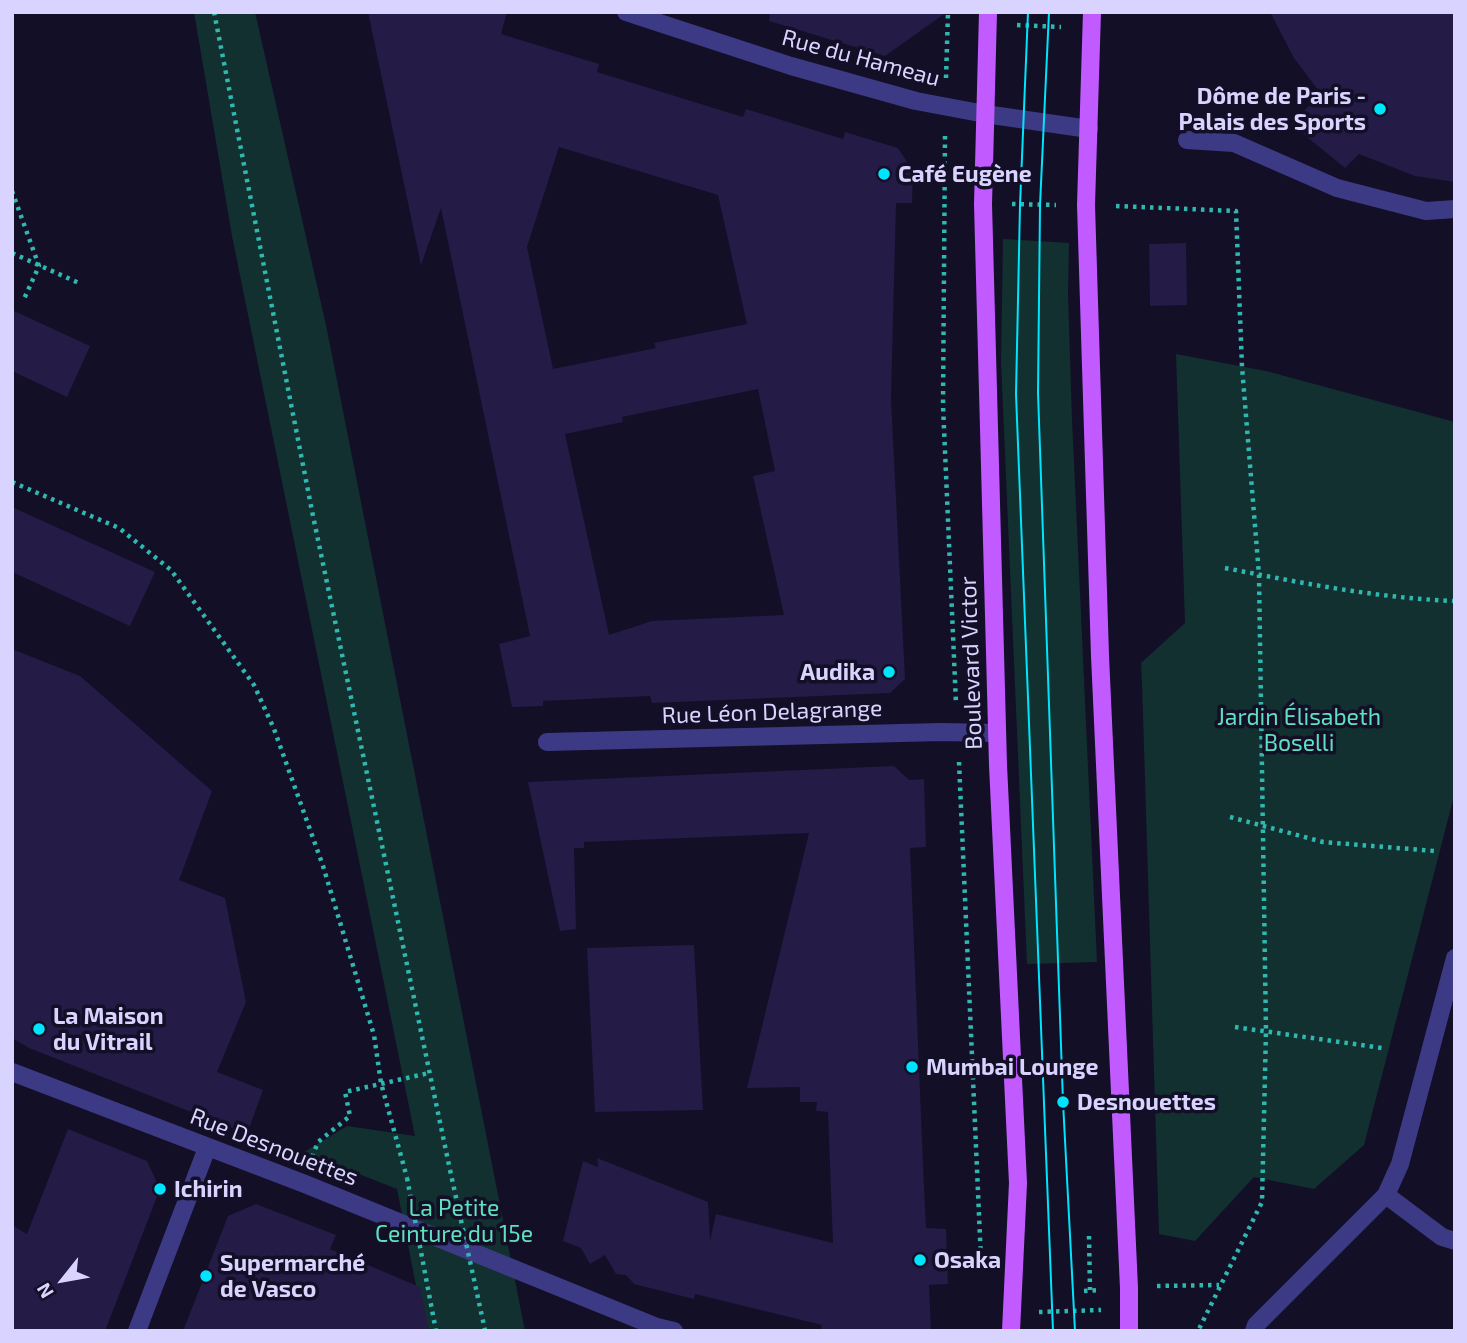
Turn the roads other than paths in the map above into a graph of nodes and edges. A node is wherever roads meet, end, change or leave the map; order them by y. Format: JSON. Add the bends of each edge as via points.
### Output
{"nodes":[{"id":1,"x":626,"y":12,"type":"edge"},
{"id":2,"x":988,"y":12,"type":"edge"},
{"id":3,"x":1092,"y":12,"type":"edge"},
{"id":4,"x":985,"y":114,"type":"junction"},
{"id":5,"x":1089,"y":129,"type":"junction"},
{"id":6,"x":1187,"y":140,"type":"dead end"},
{"id":7,"x":1455,"y":209,"type":"edge"},
{"id":8,"x":998,"y":733,"type":"junction"},
{"id":9,"x":547,"y":742,"type":"dead end"},
{"id":10,"x":1455,"y":958,"type":"edge"},
{"id":11,"x":12,"y":1072,"type":"edge"},
{"id":12,"x":207,"y":1148,"type":"junction"},
{"id":13,"x":1386,"y":1195,"type":"junction"},
{"id":14,"x":1455,"y":1241,"type":"edge"},
{"id":15,"x":137,"y":1331,"type":"edge"},
{"id":16,"x":674,"y":1331,"type":"edge"},
{"id":17,"x":1011,"y":1331,"type":"edge"},
{"id":18,"x":1129,"y":1331,"type":"edge"},
{"id":19,"x":1254,"y":1331,"type":"edge"}],
"edges":[{"from":1,"to":4,"type":"street","name":"Rue du Hameau","via":[[861,86]]},
{"from":2,"to":4,"type":"main road","name":"Boulevard Victor"},
{"from":3,"to":5,"type":"main road"},
{"from":4,"to":5,"type":"street","name":"Rue du Hameau"},
{"from":4,"to":8,"type":"main road","name":"Boulevard Victor","via":[[983,204]]},
{"from":5,"to":18,"type":"main road","via":[[1086,205],[1100,656]]},
{"from":6,"to":7,"type":"street","via":[[1234,143],[1337,188],[1426,211]]},
{"from":8,"to":9,"type":"street","name":"Rue Léon Delagrange"},
{"from":8,"to":17,"type":"main road","name":"Boulevard Victor","via":[[1018,1183]]},
{"from":10,"to":13,"type":"street","via":[[1399,1164]]},
{"from":11,"to":12,"type":"street","name":"Rue Desnouettes"},
{"from":12,"to":15,"type":"street"},
{"from":12,"to":16,"type":"street","name":"Rue Desnouettes"},
{"from":13,"to":14,"type":"street","via":[[1442,1237]]},
{"from":13,"to":19,"type":"street"}]}
